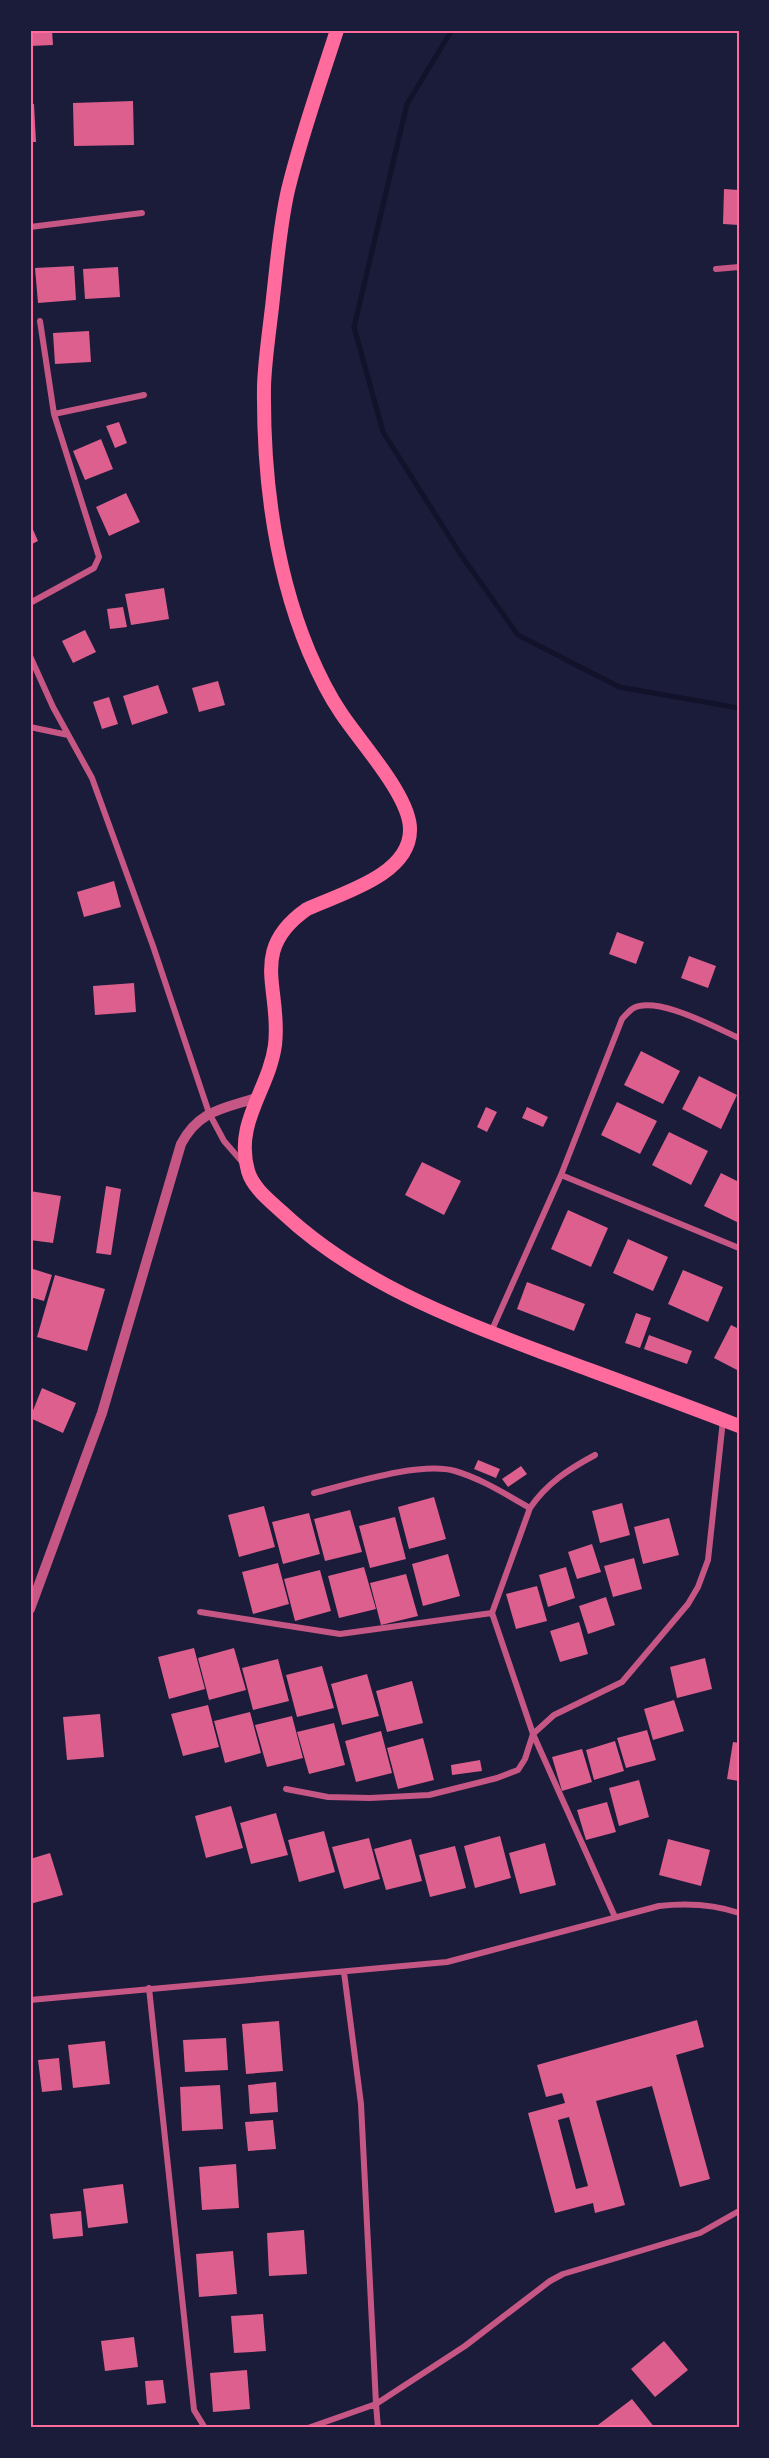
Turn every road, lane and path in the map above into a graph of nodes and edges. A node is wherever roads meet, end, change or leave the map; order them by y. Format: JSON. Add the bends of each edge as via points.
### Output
{"nodes":[{"id":1,"x":337,"y":30,"type":"edge"},
{"id":2,"x":142,"y":213,"type":"dead end"},
{"id":3,"x":30,"y":227,"type":"edge"},
{"id":4,"x":739,"y":267,"type":"edge"},
{"id":5,"x":716,"y":269,"type":"dead end"},
{"id":6,"x":40,"y":321,"type":"dead end"},
{"id":7,"x":144,"y":395,"type":"dead end"},
{"id":8,"x":54,"y":414,"type":"junction"},
{"id":9,"x":30,"y":603,"type":"edge"},
{"id":10,"x":30,"y":656,"type":"edge"},
{"id":11,"x":30,"y":727,"type":"edge"},
{"id":12,"x":68,"y":735,"type":"junction"},
{"id":13,"x":739,"y":1038,"type":"edge"},
{"id":14,"x":256,"y":1098,"type":"junction"},
{"id":15,"x":208,"y":1113,"type":"junction"},
{"id":16,"x":247,"y":1169,"type":"junction"},
{"id":17,"x":561,"y":1175,"type":"junction"},
{"id":18,"x":739,"y":1248,"type":"edge"},
{"id":19,"x":491,"y":1333,"type":"junction"},
{"id":20,"x":723,"y":1420,"type":"junction"},
{"id":21,"x":739,"y":1426,"type":"edge"},
{"id":22,"x":596,"y":1455,"type":"dead end"},
{"id":23,"x":314,"y":1493,"type":"dead end"},
{"id":24,"x":530,"y":1508,"type":"junction"},
{"id":25,"x":30,"y":1609,"type":"edge"},
{"id":26,"x":200,"y":1612,"type":"dead end"},
{"id":27,"x":492,"y":1613,"type":"junction"},
{"id":28,"x":533,"y":1734,"type":"junction"},
{"id":29,"x":286,"y":1789,"type":"dead end"},
{"id":30,"x":738,"y":1911,"type":"edge"},
{"id":31,"x":615,"y":1917,"type":"junction"},
{"id":32,"x":344,"y":1972,"type":"junction"},
{"id":33,"x":148,"y":1988,"type":"junction"},
{"id":34,"x":30,"y":2000,"type":"edge"},
{"id":35,"x":739,"y":2211,"type":"edge"},
{"id":36,"x":376,"y":2404,"type":"junction"},
{"id":37,"x":205,"y":2428,"type":"edge"},
{"id":38,"x":308,"y":2428,"type":"edge"},
{"id":39,"x":378,"y":2428,"type":"edge"}],
"edges":[{"from":1,"to":14,"type":"main road","via":[[288,192],[264,385],[268,480],[280,564],[303,636],[338,710],[406,808],[410,838],[403,856],[388,871],[307,909],[281,935],[270,976],[275,1009],[274,1045],[271,1064]]},
{"from":2,"to":3,"type":"street"},
{"from":4,"to":5,"type":"street"},
{"from":6,"to":8,"type":"street"},
{"from":7,"to":8,"type":"street"},
{"from":8,"to":9,"type":"street","via":[[99,557],[93,568]]},
{"from":10,"to":12,"type":"street"},
{"from":11,"to":12,"type":"street"},
{"from":12,"to":15,"type":"street","via":[[92,778],[115,838]]},
{"from":13,"to":17,"type":"street","via":[[667,1008],[633,1008],[622,1019]]},
{"from":14,"to":15,"type":"street"},
{"from":14,"to":16,"type":"main road","via":[[244,1141]]},
{"from":15,"to":16,"type":"street"},
{"from":15,"to":25,"type":"street","via":[[192,1126],[181,1144],[102,1413]]},
{"from":16,"to":19,"type":"main road","via":[[252,1182],[272,1203],[344,1261],[400,1294]]},
{"from":17,"to":18,"type":"street"},
{"from":17,"to":19,"type":"street"},
{"from":19,"to":20,"type":"main road"},
{"from":20,"to":21,"type":"main road"},
{"from":20,"to":28,"type":"street","via":[[708,1560],[688,1604],[622,1682],[554,1715]]},
{"from":22,"to":24,"type":"street","via":[[564,1471]]},
{"from":23,"to":24,"type":"street","via":[[411,1471],[453,1470]]},
{"from":24,"to":27,"type":"street"},
{"from":26,"to":27,"type":"street","via":[[340,1634]]},
{"from":27,"to":28,"type":"street"},
{"from":28,"to":29,"type":"street","via":[[518,1770],[429,1795],[328,1797]]},
{"from":28,"to":31,"type":"street"},
{"from":30,"to":31,"type":"street","via":[[683,1904]]},
{"from":31,"to":32,"type":"street","via":[[447,1962]]},
{"from":32,"to":33,"type":"street"},
{"from":32,"to":36,"type":"street","via":[[361,2104]]},
{"from":33,"to":34,"type":"street"},
{"from":33,"to":37,"type":"street","via":[[194,2410]]},
{"from":35,"to":36,"type":"street","via":[[700,2233],[563,2274],[465,2346]]},
{"from":36,"to":38,"type":"street"},
{"from":36,"to":39,"type":"street"}]}
